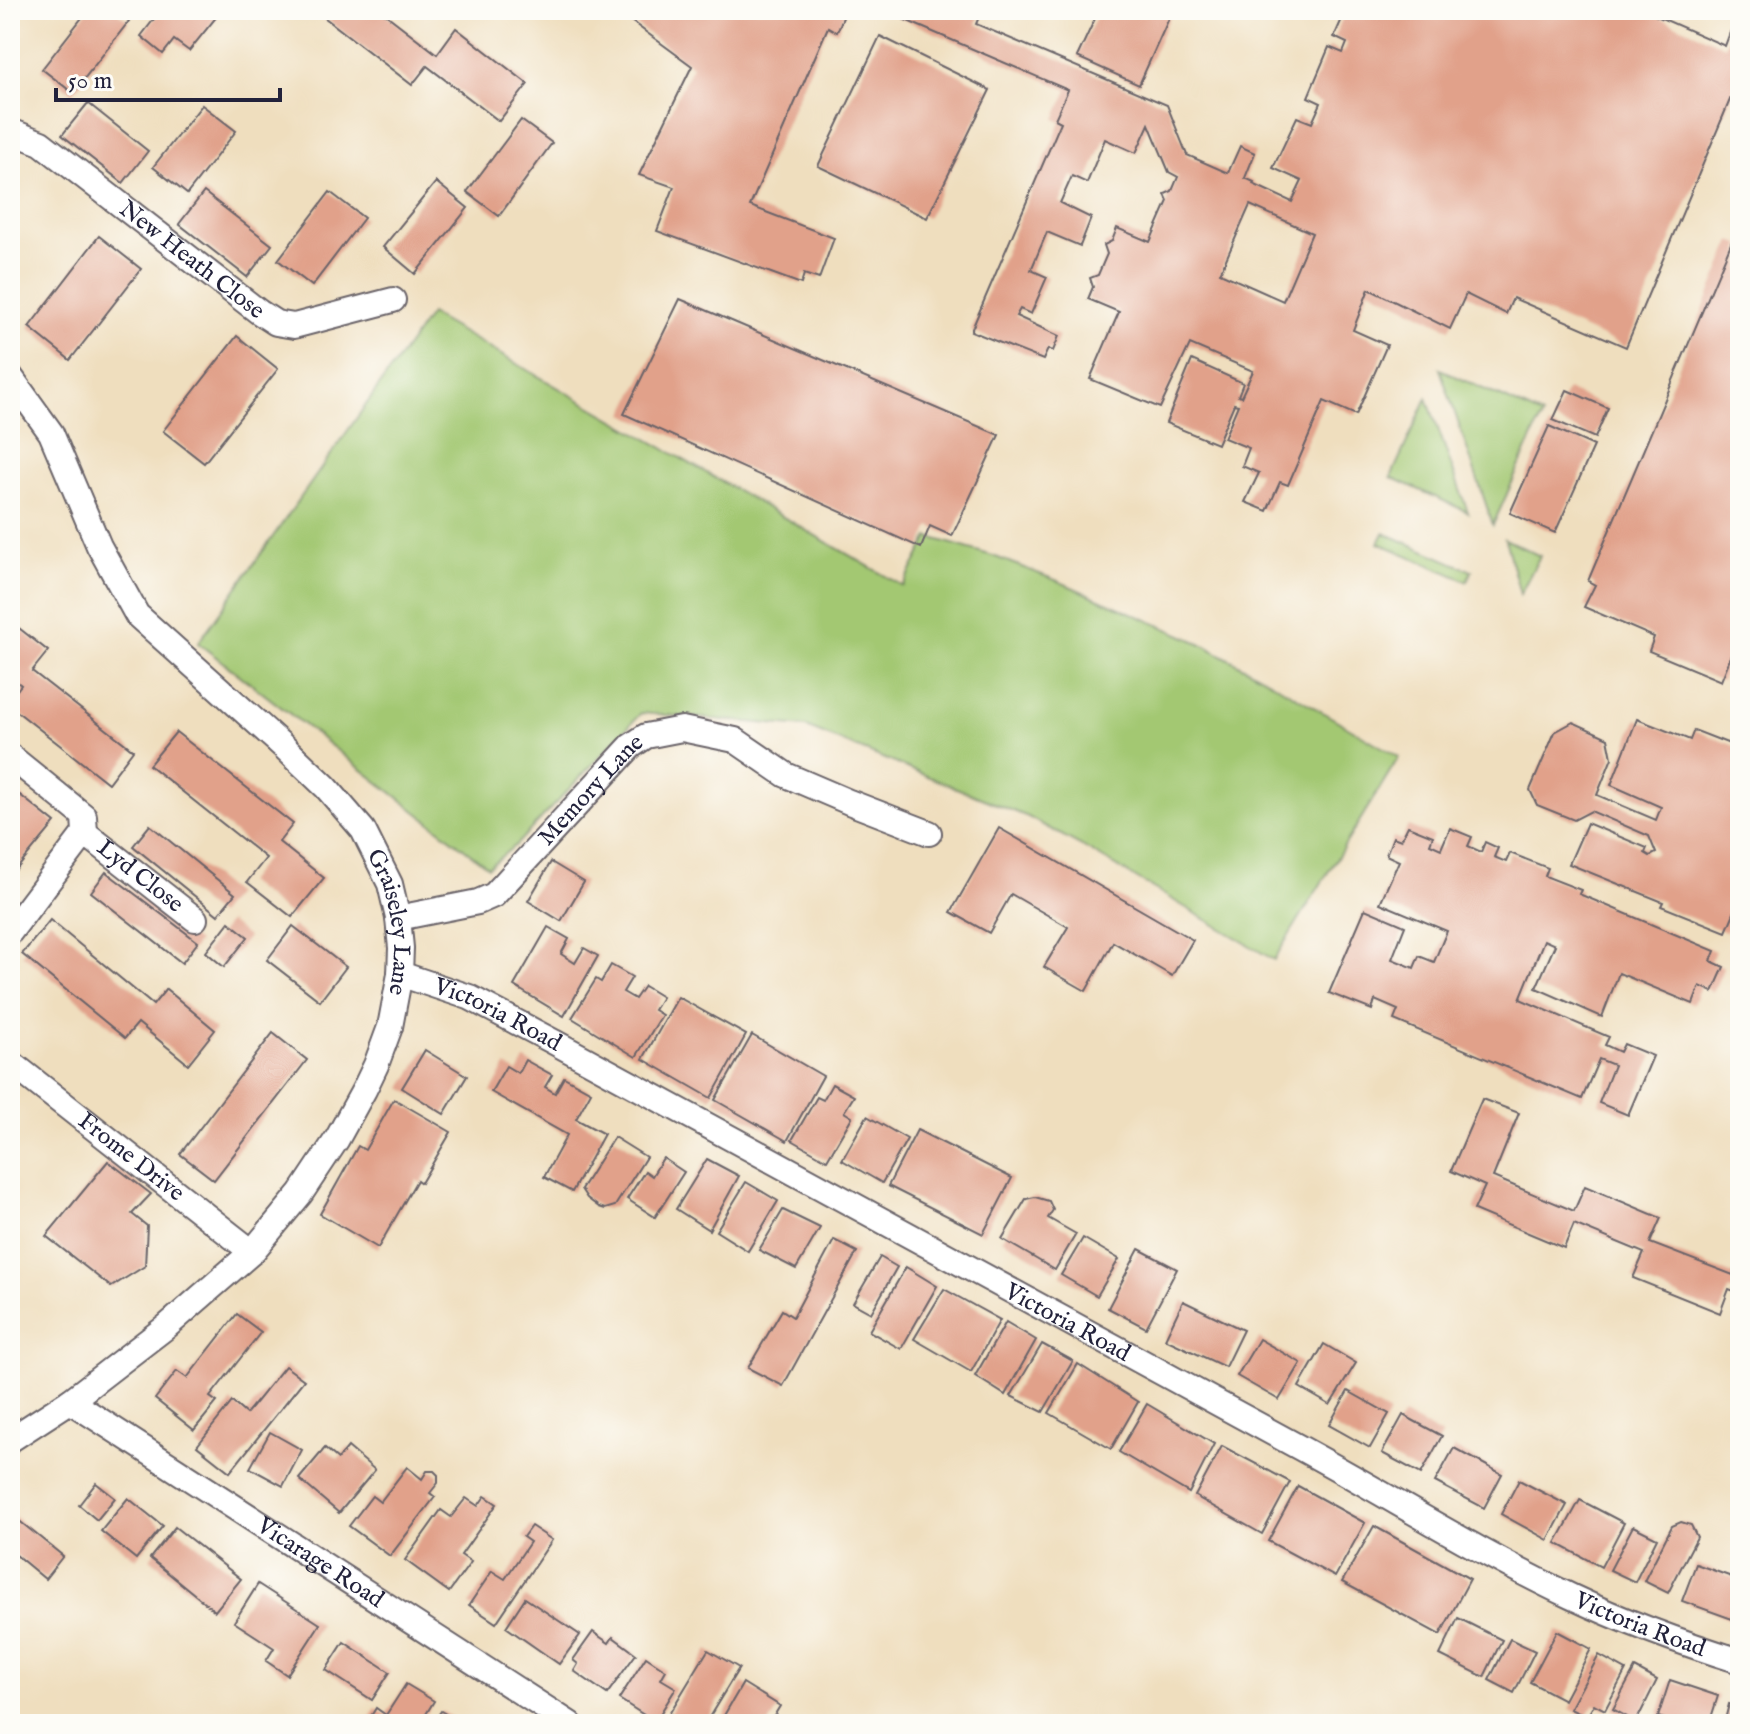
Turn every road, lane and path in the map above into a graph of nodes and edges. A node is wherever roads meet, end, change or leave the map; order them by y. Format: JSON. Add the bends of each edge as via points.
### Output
{"nodes":[{"id":1,"x":10,"y":132,"type":"edge"},
{"id":2,"x":393,"y":300,"type":"dead end"},
{"id":3,"x":10,"y":376,"type":"edge"},
{"id":4,"x":10,"y":756,"type":"edge"},
{"id":5,"x":85,"y":833,"type":"junction"},
{"id":6,"x":929,"y":833,"type":"dead end"},
{"id":7,"x":398,"y":918,"type":"junction"},
{"id":8,"x":195,"y":919,"type":"dead end"},
{"id":9,"x":10,"y":932,"type":"edge"},
{"id":10,"x":400,"y":974,"type":"junction"},
{"id":11,"x":10,"y":1062,"type":"edge"},
{"id":12,"x":252,"y":1252,"type":"junction"},
{"id":13,"x":70,"y":1401,"type":"junction"},
{"id":14,"x":10,"y":1440,"type":"edge"},
{"id":15,"x":1740,"y":1661,"type":"edge"},
{"id":16,"x":570,"y":1724,"type":"edge"}],
"edges":[{"from":1,"to":2,"type":"street","name":"New Heath Close","via":[[41,143],[276,323],[294,326]]},
{"from":3,"to":7,"type":"street","name":"Graiseley Lane","via":[[51,433],[99,546],[137,615],[326,787],[363,830],[390,884]]},
{"from":4,"to":5,"type":"street","name":"Lyd Close","via":[[84,816]]},
{"from":5,"to":8,"type":"street","name":"Lyd Close"},
{"from":5,"to":9,"type":"street","name":"Lyd Close"},
{"from":6,"to":7,"type":"street","name":"Memory Lane","via":[[786,775],[735,740],[682,729],[646,736],[631,746],[494,895]]},
{"from":7,"to":10,"type":"street","name":"Graiseley Lane"},
{"from":10,"to":12,"type":"street","name":"Graiseley Lane","via":[[390,1027],[364,1090],[301,1193]]},
{"from":10,"to":15,"type":"street","name":"Victoria Road","via":[[469,997],[554,1042],[1570,1596]]},
{"from":11,"to":12,"type":"street","name":"Frome Drive"},
{"from":12,"to":13,"type":"street","name":"Graiseley Lane"},
{"from":13,"to":14,"type":"street","name":"Graiseley Lane"},
{"from":13,"to":16,"type":"street","name":"Vicarage Road"}]}
